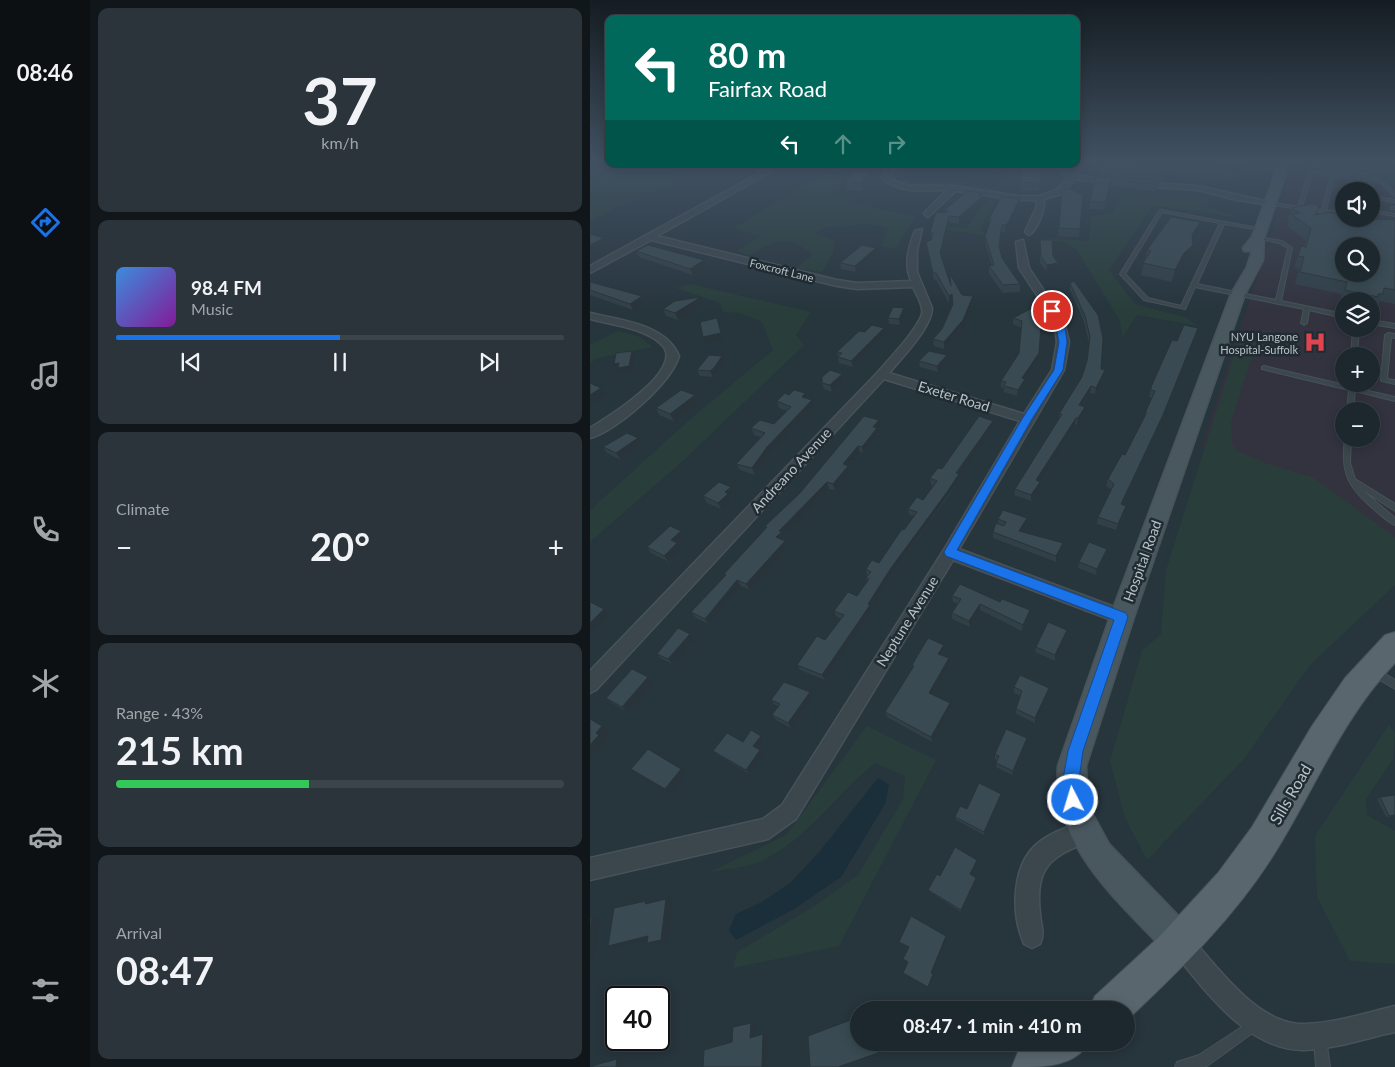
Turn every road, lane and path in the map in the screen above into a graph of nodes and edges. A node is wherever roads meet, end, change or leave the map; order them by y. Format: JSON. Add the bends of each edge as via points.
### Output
{"nodes":[{"id":1,"x":697,"y":211,"type":"edge"},
{"id":2,"x":931,"y":211,"type":"edge"},
{"id":3,"x":1038,"y":211,"type":"edge"},
{"id":4,"x":1267,"y":211,"type":"edge"},
{"id":5,"x":1317,"y":211,"type":"edge"},
{"id":6,"x":1335,"y":211,"type":"edge"},
{"id":7,"x":1324,"y":212,"type":"joint"},
{"id":8,"x":928,"y":214,"type":"dead end"},
{"id":9,"x":1380,"y":215,"type":"edge"},
{"id":10,"x":1380,"y":215,"type":"edge"},
{"id":11,"x":1384,"y":216,"type":"dead end"},
{"id":12,"x":1394,"y":217,"type":"edge"},
{"id":13,"x":1223,"y":222,"type":"junction"},
{"id":14,"x":919,"y":232,"type":"dead end"},
{"id":15,"x":1260,"y":233,"type":"junction"},
{"id":16,"x":650,"y":237,"type":"junction"},
{"id":17,"x":590,"y":270,"type":"edge"},
{"id":18,"x":917,"y":284,"type":"junction"},
{"id":19,"x":1193,"y":285,"type":"junction"},
{"id":20,"x":1238,"y":294,"type":"junction"},
{"id":21,"x":1278,"y":302,"type":"junction"},
{"id":22,"x":1307,"y":308,"type":"junction"},
{"id":23,"x":1335,"y":314,"type":"edge"},
{"id":24,"x":590,"y":316,"type":"edge"},
{"id":25,"x":1304,"y":323,"type":"dead end"},
{"id":26,"x":1380,"y":324,"type":"edge"},
{"id":27,"x":1395,"y":326,"type":"edge"},
{"id":28,"x":1395,"y":336,"type":"edge"},
{"id":29,"x":1264,"y":368,"type":"dead end"},
{"id":30,"x":882,"y":374,"type":"junction"},
{"id":31,"x":1395,"y":382,"type":"edge"},
{"id":32,"x":1335,"y":383,"type":"edge"},
{"id":33,"x":1372,"y":392,"type":"edge"},
{"id":34,"x":1395,"y":399,"type":"edge"},
{"id":35,"x":1027,"y":419,"type":"junction"},
{"id":36,"x":590,"y":434,"type":"edge"},
{"id":37,"x":1347,"y":447,"type":"edge"},
{"id":38,"x":1351,"y":479,"type":"junction"},
{"id":39,"x":1395,"y":508,"type":"edge"},
{"id":40,"x":1395,"y":522,"type":"edge"},
{"id":41,"x":950,"y":552,"type":"junction"},
{"id":42,"x":1122,"y":617,"type":"junction"},
{"id":43,"x":1395,"y":644,"type":"edge"},
{"id":44,"x":1370,"y":669,"type":"junction"},
{"id":45,"x":590,"y":684,"type":"edge"},
{"id":46,"x":1395,"y":685,"type":"edge"},
{"id":47,"x":1084,"y":832,"type":"junction"},
{"id":48,"x":590,"y":869,"type":"edge"},
{"id":49,"x":1032,"y":936,"type":"dead end"},
{"id":50,"x":1180,"y":942,"type":"junction"},
{"id":51,"x":1119,"y":1001,"type":"edge"},
{"id":52,"x":1395,"y":1019,"type":"edge"},
{"id":53,"x":1258,"y":1022,"type":"junction"},
{"id":54,"x":1319,"y":1035,"type":"junction"},
{"id":55,"x":1056,"y":1051,"type":"edge"},
{"id":56,"x":1033,"y":1067,"type":"edge"},
{"id":57,"x":1182,"y":1067,"type":"edge"},
{"id":58,"x":1324,"y":1067,"type":"edge"}],
"edges":[{"from":1,"to":16,"type":"street"},
{"from":2,"to":8,"type":"street"},
{"from":3,"to":35,"type":"street","name":"Neptune Avenue","via":[[1024,237],[1024,268],[1060,321],[1063,342],[1058,370]]},
{"from":4,"to":15,"type":"street","name":"Hospital Road"},
{"from":5,"to":7,"type":"lane"},
{"from":6,"to":7,"type":"lane"},
{"from":9,"to":11,"type":"lane"},
{"from":10,"to":12,"type":"lane"},
{"from":13,"to":15,"type":"lane"},
{"from":13,"to":19,"type":"lane"},
{"from":13,"to":19,"type":"lane","via":[[1161,211],[1122,274],[1146,299],[1183,308]]},
{"from":14,"to":18,"type":"street","name":"Andreano Avenue","via":[[912,251],[912,272]]},
{"from":15,"to":20,"type":"street","name":"Hospital Road","via":[[1260,246],[1250,277]]},
{"from":15,"to":21,"type":"lane","via":[[1290,248]]},
{"from":16,"to":17,"type":"street"},
{"from":16,"to":18,"type":"street","name":"Foxcroft Lane","via":[[837,283],[857,286]]},
{"from":18,"to":30,"type":"street","name":"Andreano Avenue","via":[[927,308],[925,321]]},
{"from":19,"to":20,"type":"lane"},
{"from":20,"to":21,"type":"lane"},
{"from":20,"to":42,"type":"street","name":"Hospital Road"},
{"from":21,"to":22,"type":"lane"},
{"from":22,"to":23,"type":"lane"},
{"from":22,"to":25,"type":"lane"},
{"from":24,"to":36,"type":"street","via":[[656,336],[669,345],[674,360],[662,380]]},
{"from":26,"to":27,"type":"lane"},
{"from":28,"to":31,"type":"lane","via":[[1388,334],[1384,380]]},
{"from":29,"to":32,"type":"lane"},
{"from":30,"to":35,"type":"street","name":"Exeter Road"},
{"from":30,"to":45,"type":"street","name":"Andreano Avenue"},
{"from":33,"to":34,"type":"lane"},
{"from":35,"to":41,"type":"street","name":"Neptune Avenue"},
{"from":37,"to":38,"type":"lane","via":[[1346,465]]},
{"from":38,"to":39,"type":"lane"},
{"from":38,"to":40,"type":"lane","via":[[1369,501]]},
{"from":41,"to":42,"type":"street"},
{"from":41,"to":48,"type":"street","name":"Neptune Avenue","via":[[789,812],[768,828]]},
{"from":42,"to":47,"type":"street","name":"Hospital Road","via":[[1072,766],[1073,800]]},
{"from":43,"to":44,"type":"main road","name":"Sills Road"},
{"from":44,"to":46,"type":"lane"},
{"from":44,"to":50,"type":"main road","name":"Sills Road","via":[[1333,720],[1264,840]]},
{"from":47,"to":49,"type":"street","via":[[1044,851],[1038,859],[1028,899]]},
{"from":47,"to":50,"type":"street","name":"Hospital Road","via":[[1098,855]]},
{"from":50,"to":51,"type":"main road","name":"Sills Road"},
{"from":50,"to":53,"type":"street","via":[[1244,1012]]},
{"from":52,"to":54,"type":"street"},
{"from":53,"to":54,"type":"street","via":[[1278,1034]]},
{"from":53,"to":57,"type":"lane","via":[[1202,1061]]},
{"from":54,"to":58,"type":"lane"},
{"from":55,"to":56,"type":"main road"}]}
